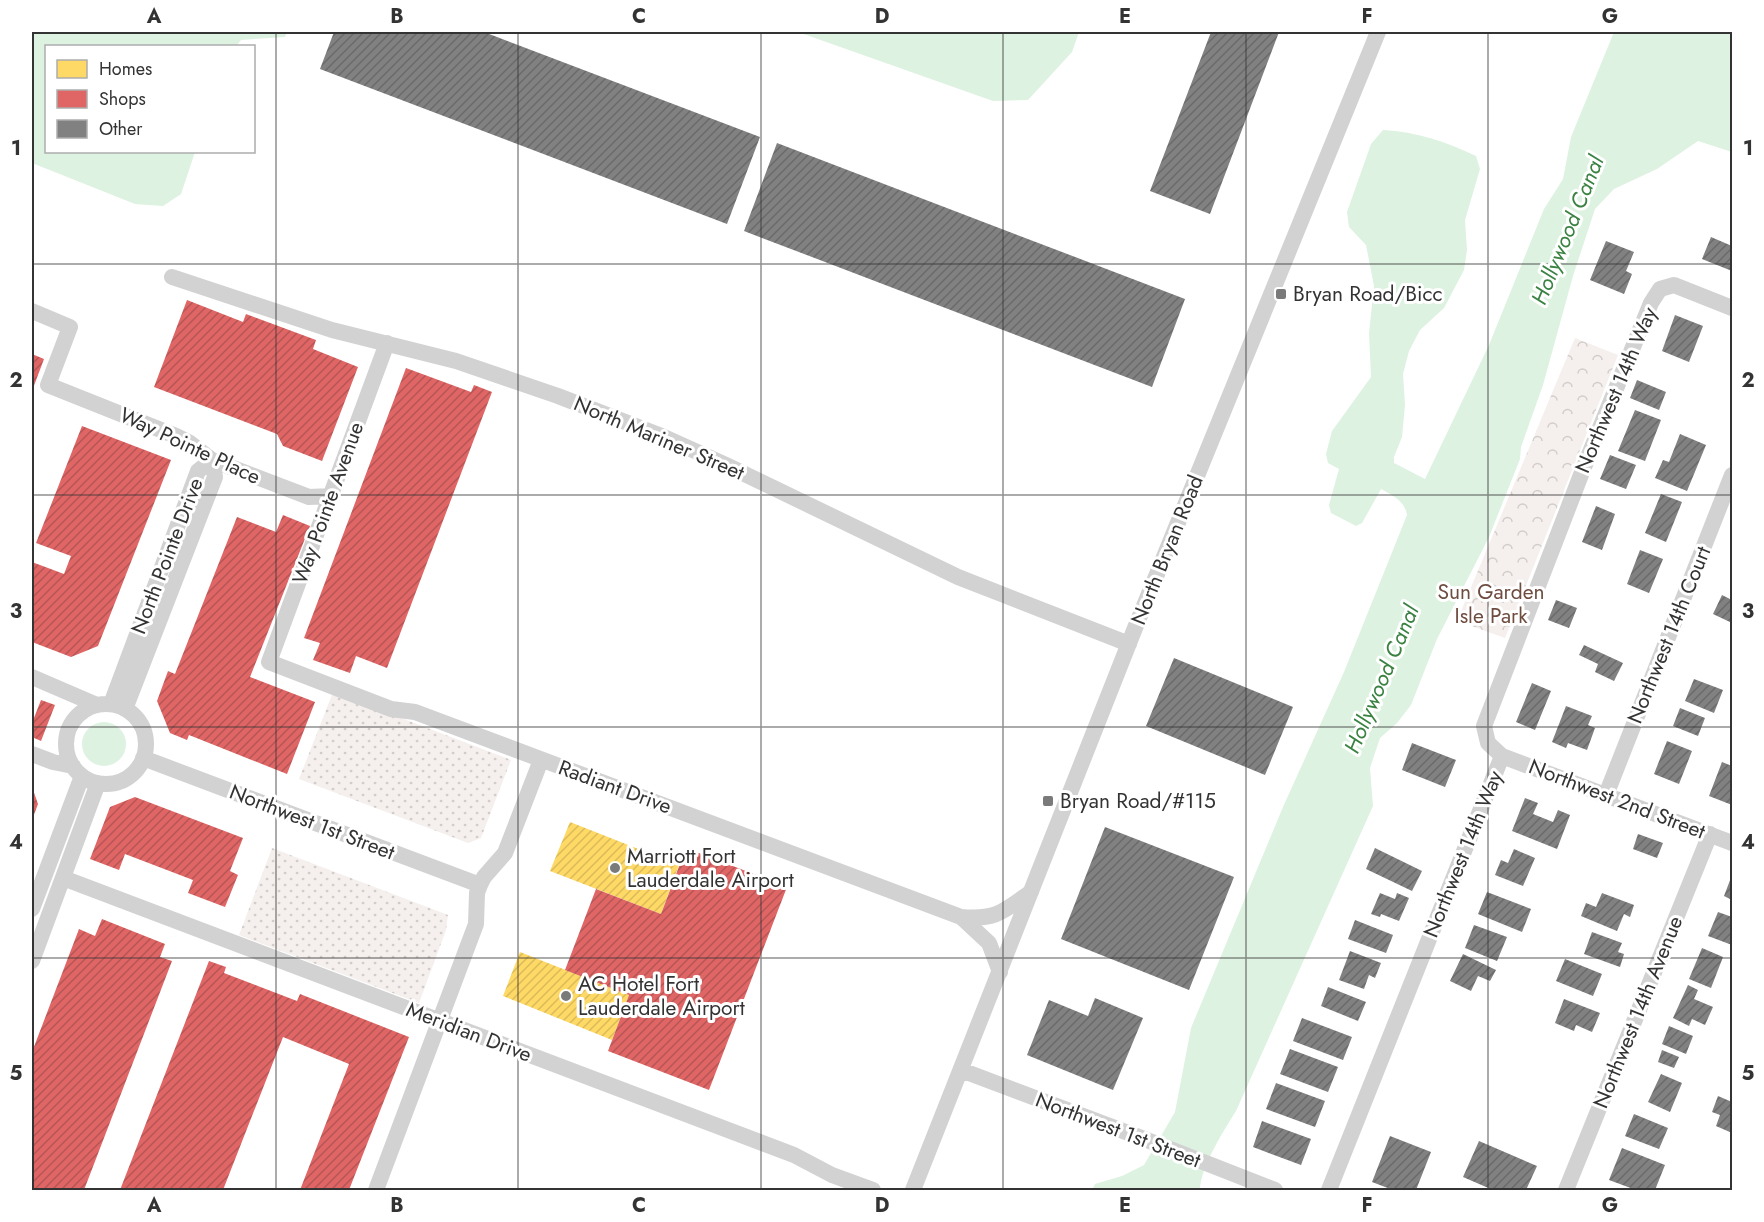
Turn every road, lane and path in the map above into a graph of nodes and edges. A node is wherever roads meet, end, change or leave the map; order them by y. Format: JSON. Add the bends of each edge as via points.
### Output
{"nodes":[{"id":1,"x":1378,"y":32,"type":"edge"},
{"id":2,"x":172,"y":277,"type":"dead end"},
{"id":3,"x":1732,"y":308,"type":"edge"},
{"id":4,"x":32,"y":311,"type":"edge"},
{"id":5,"x":387,"y":343,"type":"junction"},
{"id":6,"x":212,"y":460,"type":"junction"},
{"id":7,"x":1732,"y":475,"type":"edge"},
{"id":8,"x":331,"y":496,"type":"junction"},
{"id":9,"x":1129,"y":644,"type":"junction"},
{"id":10,"x":269,"y":662,"type":"joint"},
{"id":11,"x":32,"y":677,"type":"edge"},
{"id":12,"x":111,"y":706,"type":"junction"},
{"id":13,"x":32,"y":754,"type":"edge"},
{"id":14,"x":1502,"y":756,"type":"junction"},
{"id":15,"x":143,"y":758,"type":"junction"},
{"id":16,"x":541,"y":760,"type":"junction"},
{"id":17,"x":78,"y":771,"type":"junction"},
{"id":18,"x":98,"y":783,"type":"junction"},
{"id":19,"x":1606,"y":795,"type":"junction"},
{"id":20,"x":1710,"y":834,"type":"junction"},
{"id":21,"x":1732,"y":843,"type":"edge"},
{"id":22,"x":63,"y":878,"type":"junction"},
{"id":23,"x":480,"y":885,"type":"junction"},
{"id":24,"x":1031,"y":892,"type":"junction"},
{"id":25,"x":32,"y":909,"type":"edge"},
{"id":26,"x":961,"y":917,"type":"junction"},
{"id":27,"x":32,"y":961,"type":"edge"},
{"id":28,"x":1000,"y":972,"type":"junction"},
{"id":29,"x":440,"y":1022,"type":"junction"},
{"id":30,"x":961,"y":1070,"type":"junction"},
{"id":31,"x":376,"y":1191,"type":"edge"},
{"id":32,"x":873,"y":1191,"type":"edge"},
{"id":33,"x":913,"y":1191,"type":"edge"},
{"id":34,"x":1275,"y":1191,"type":"edge"},
{"id":35,"x":1329,"y":1191,"type":"edge"},
{"id":36,"x":1566,"y":1191,"type":"edge"}],
"edges":[{"from":1,"to":9,"type":"street","name":"North Bryan Road"},
{"from":2,"to":5,"type":"street","name":"North Mariner Street","via":[[332,330]]},
{"from":3,"to":14,"type":"street","name":"Northwest 14th Way","via":[[1674,285],[1660,289],[1651,303],[1484,726],[1488,744]]},
{"from":4,"to":6,"type":"street","name":"Way Pointe Place","via":[[70,327],[48,385],[176,436]]},
{"from":5,"to":8,"type":"street","name":"Way Pointe Avenue"},
{"from":5,"to":9,"type":"street","name":"North Mariner Street","via":[[456,360],[664,437],[958,577]]},
{"from":6,"to":8,"type":"street","name":"Way Pointe Place","via":[[309,497]]},
{"from":6,"to":12,"type":"street","name":"North Pointe Drive","via":[[216,477]]},
{"from":7,"to":19,"type":"street","name":"Northwest 14th Court"},
{"from":8,"to":10,"type":"street","name":"Way Pointe Avenue"},
{"from":9,"to":24,"type":"street","name":"North Bryan Road"},
{"from":10,"to":16,"type":"street","name":"Radiant Drive"},
{"from":11,"to":12,"type":"street"},
{"from":12,"to":15,"type":"street","via":[[134,716],[141,725],[146,747]]},
{"from":12,"to":17,"type":"street","via":[[86,710],[69,729],[68,754]]},
{"from":13,"to":17,"type":"street"},
{"from":14,"to":19,"type":"street","name":"Northwest 2nd Street"},
{"from":14,"to":35,"type":"street","name":"Northwest 14th Way"},
{"from":15,"to":18,"type":"street","via":[[130,776],[109,784]]},
{"from":15,"to":23,"type":"street","name":"Northwest 1st Street"},
{"from":16,"to":23,"type":"street","via":[[505,853]]},
{"from":16,"to":26,"type":"street","name":"Radiant Drive"},
{"from":17,"to":18,"type":"street"},
{"from":17,"to":25,"type":"street"},
{"from":18,"to":22,"type":"street"},
{"from":19,"to":20,"type":"street","name":"Northwest 2nd Street"},
{"from":20,"to":21,"type":"street","name":"Northwest 2nd Street"},
{"from":20,"to":36,"type":"street","name":"Northwest 14th Avenue"},
{"from":22,"to":27,"type":"street"},
{"from":22,"to":29,"type":"street","name":"Meridian Drive"},
{"from":23,"to":29,"type":"street","via":[[476,924]]},
{"from":24,"to":26,"type":"street","name":"Radiant Drive","via":[[992,917]]},
{"from":24,"to":28,"type":"street","name":"North Bryan Road"},
{"from":26,"to":28,"type":"street","name":"Radiant Drive","via":[[989,943]]},
{"from":28,"to":30,"type":"street","name":"North Bryan Road"},
{"from":29,"to":31,"type":"street"},
{"from":29,"to":32,"type":"street","name":"Meridian Drive","via":[[794,1155]]},
{"from":30,"to":33,"type":"street","name":"North Bryan Road"},
{"from":30,"to":34,"type":"street","name":"Northwest 1st Street"}]}
